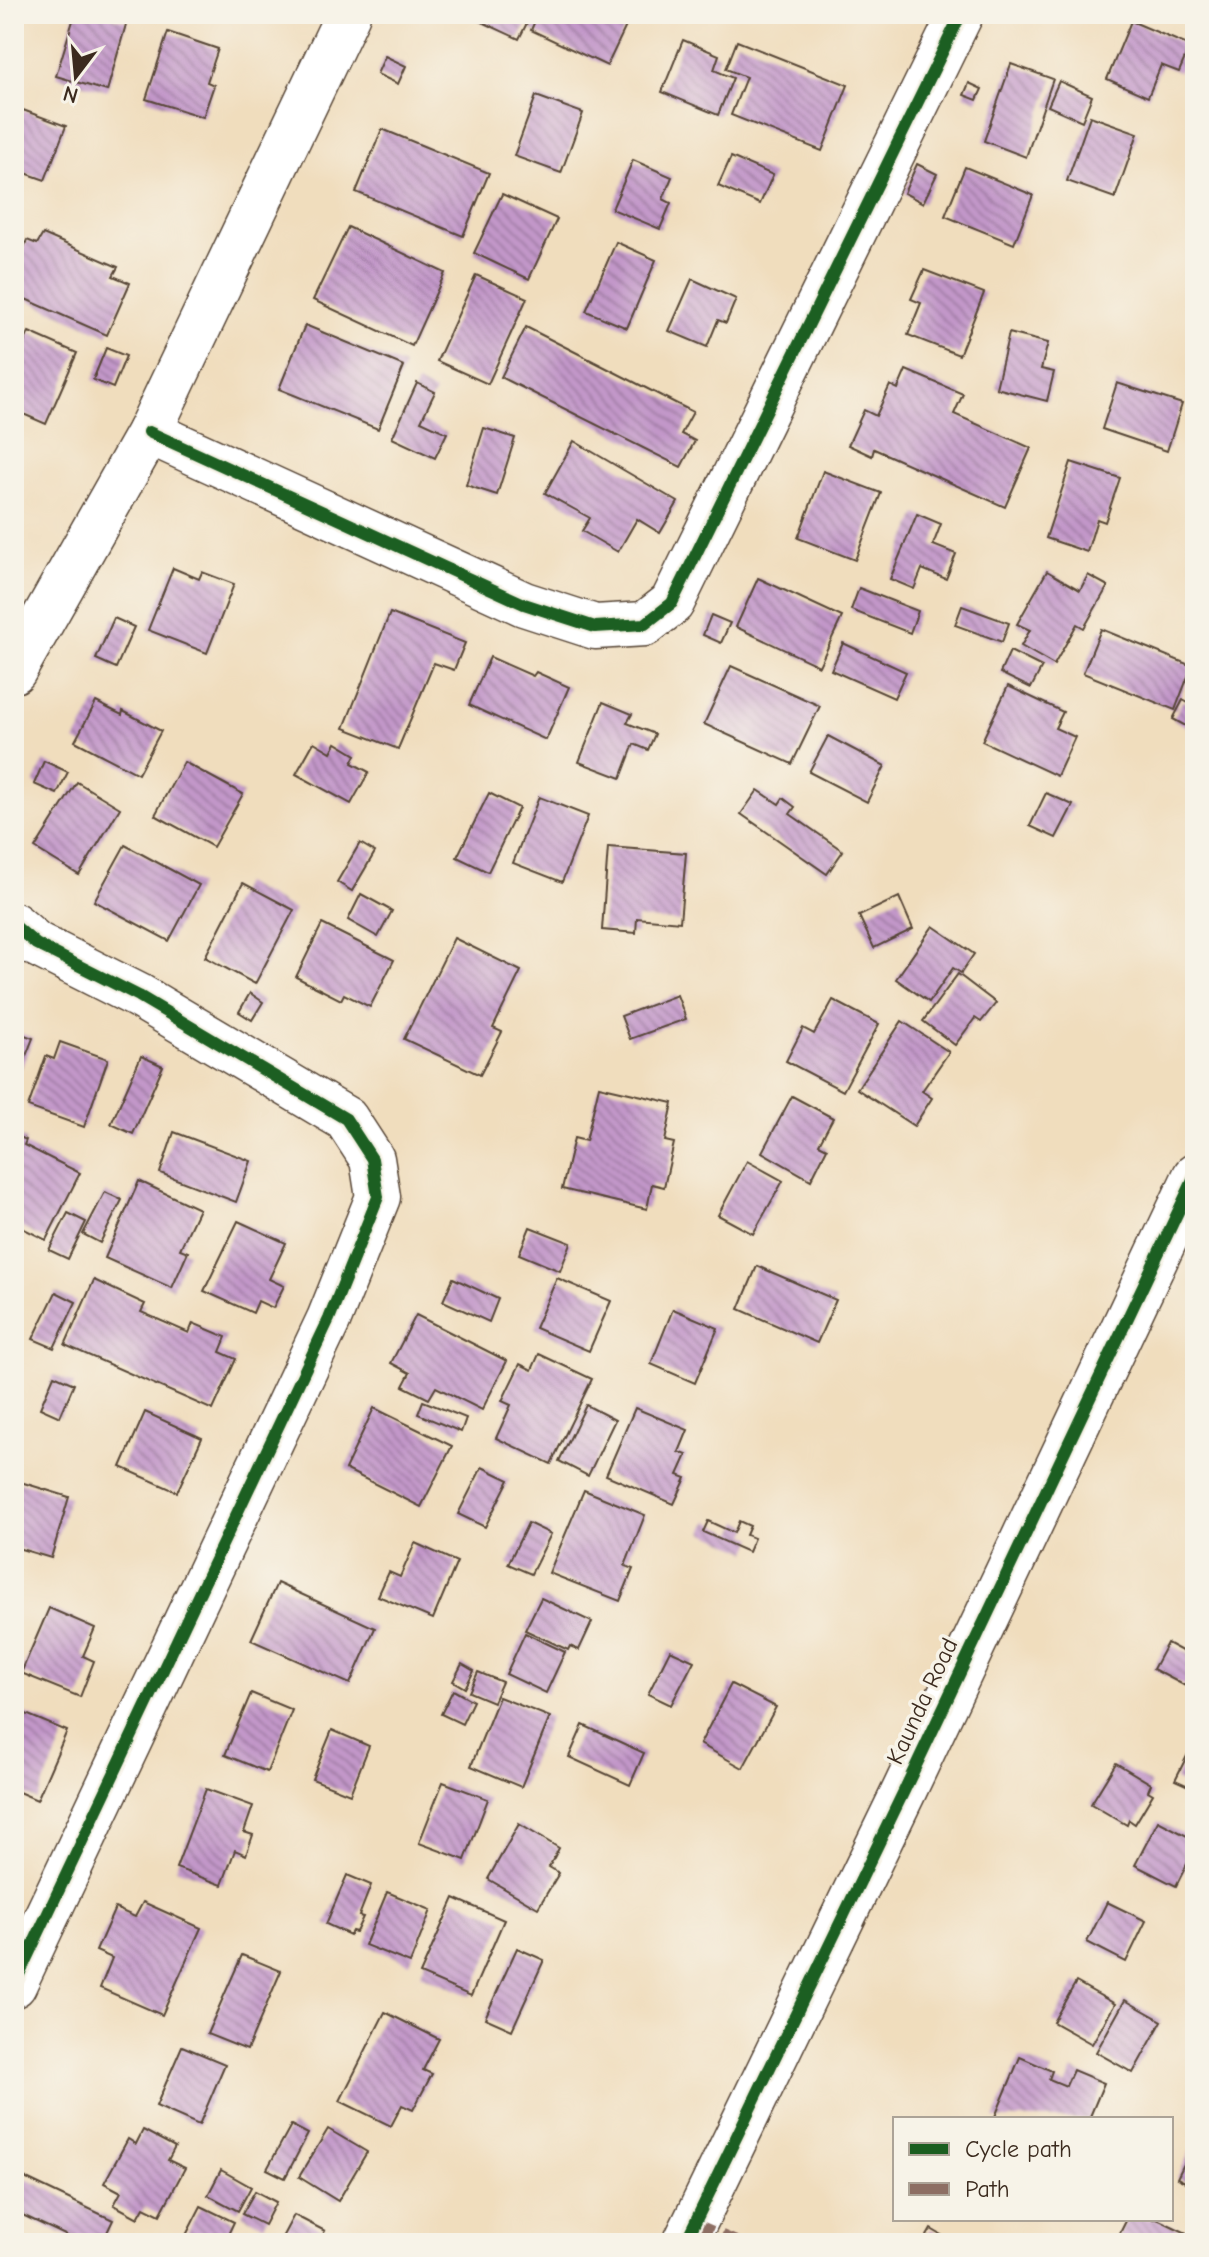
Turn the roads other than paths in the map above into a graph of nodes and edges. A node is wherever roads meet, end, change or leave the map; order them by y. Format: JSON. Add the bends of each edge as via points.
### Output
{"nodes":[{"id":1,"x":348,"y":14,"type":"edge"},
{"id":2,"x":961,"y":14,"type":"edge"},
{"id":3,"x":149,"y":432,"type":"junction"},
{"id":4,"x":14,"y":671,"type":"edge"},
{"id":5,"x":14,"y":925,"type":"edge"},
{"id":6,"x":1195,"y":1176,"type":"edge"},
{"id":7,"x":14,"y":1985,"type":"edge"},
{"id":8,"x":685,"y":2243,"type":"edge"}],
"edges":[{"from":1,"to":3,"type":"street"},
{"from":2,"to":3,"type":"street","via":[[672,603],[645,624],[595,627],[524,604]]},
{"from":3,"to":4,"type":"street"},
{"from":5,"to":7,"type":"street","via":[[36,944],[139,996],[346,1119],[372,1159],[378,1197],[329,1319]]},
{"from":6,"to":8,"type":"street","name":"Kaunda Road"}]}
